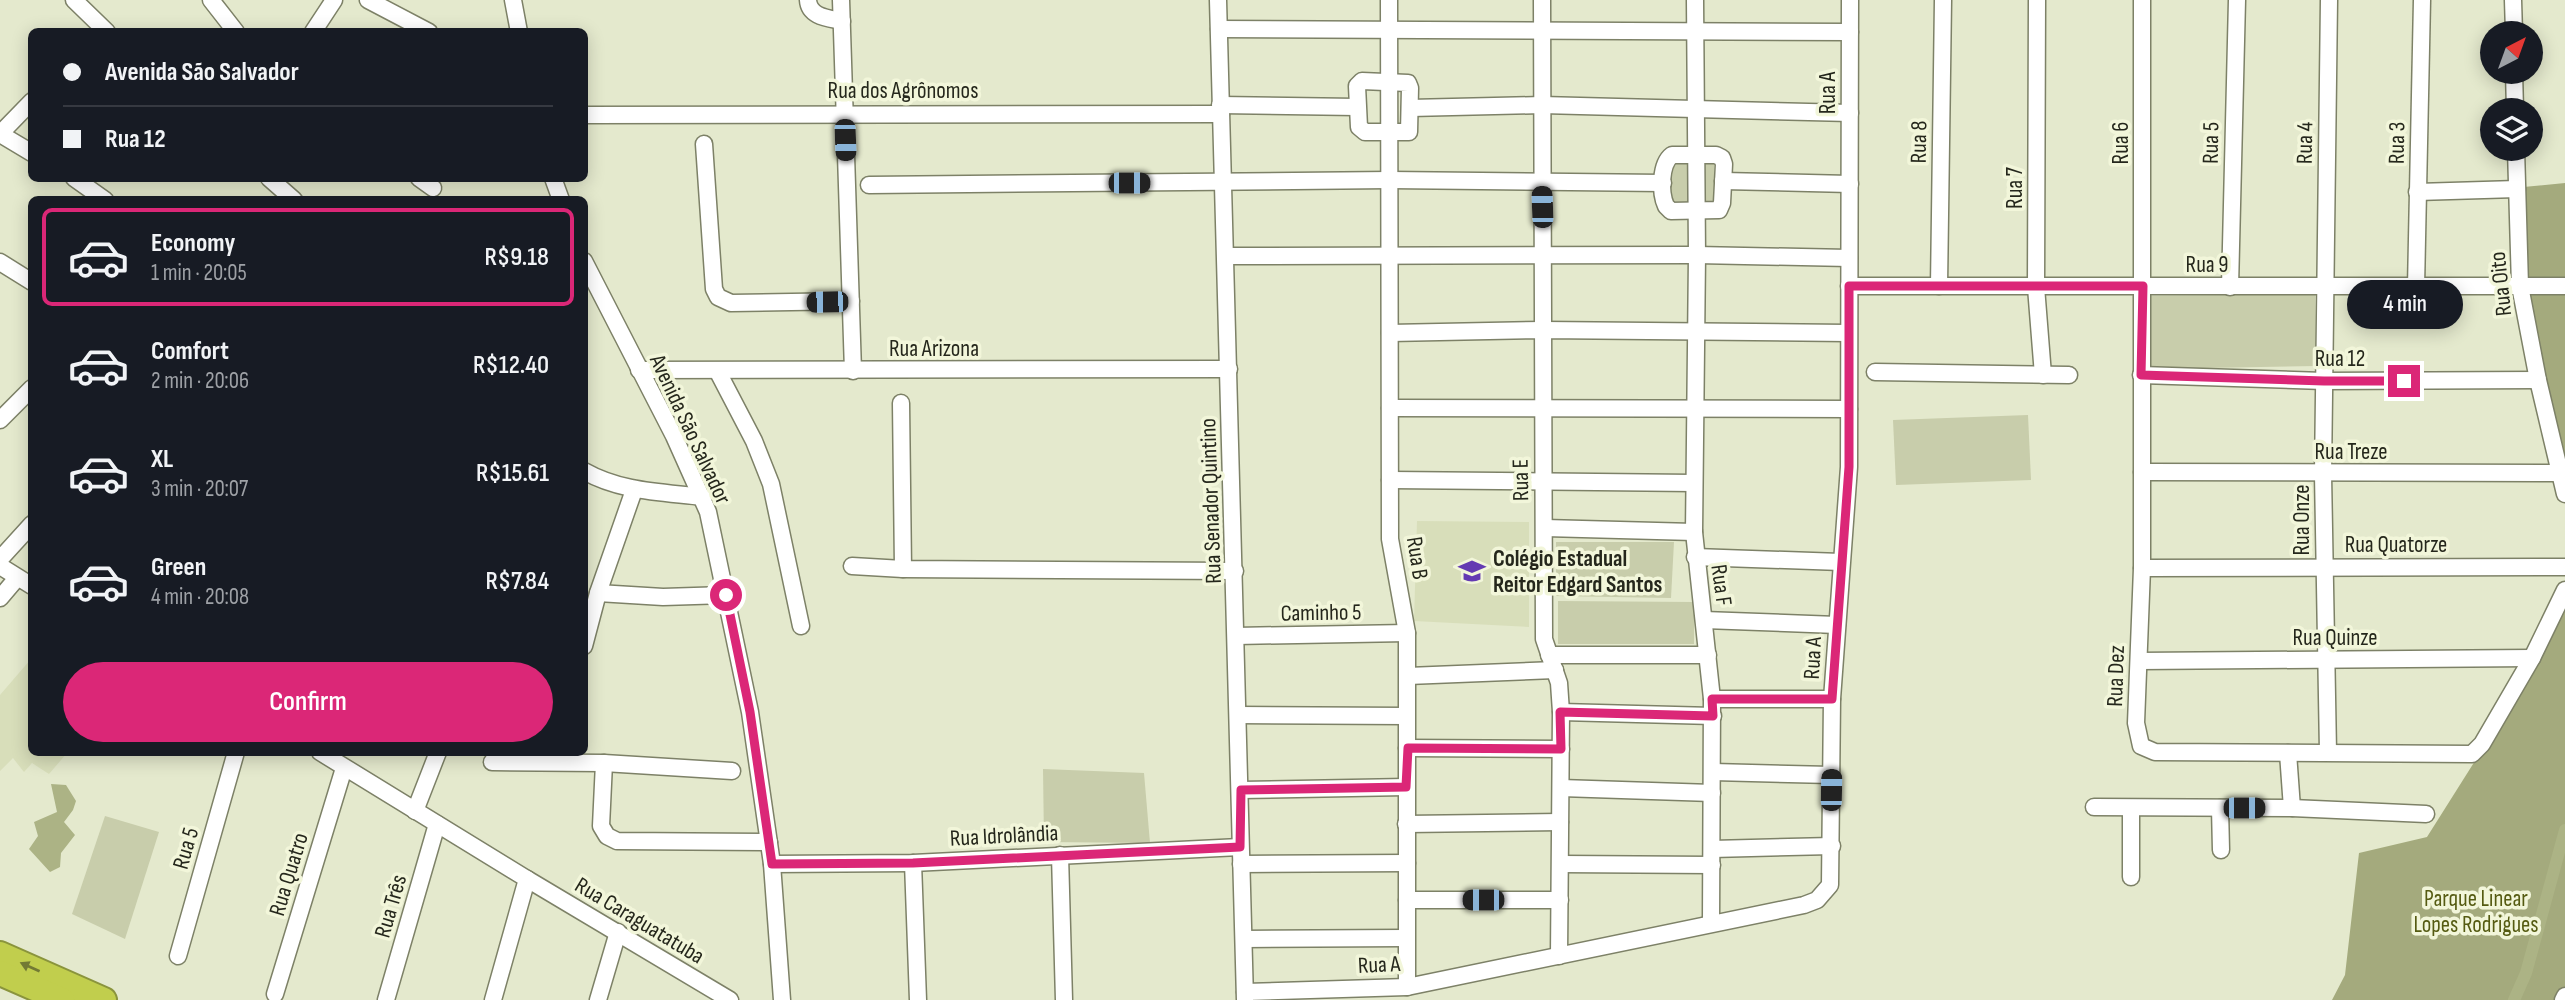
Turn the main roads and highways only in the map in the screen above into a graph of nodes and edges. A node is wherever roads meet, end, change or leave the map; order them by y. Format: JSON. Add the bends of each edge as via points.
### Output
{"nodes":[{"id":1,"x":0,"y":954,"type":"edge"},
{"id":2,"x":0,"y":974,"type":"edge"},
{"id":3,"x":0,"y":979,"type":"edge"},
{"id":4,"x":32,"y":1000,"type":"edge"},
{"id":5,"x":62,"y":1000,"type":"edge"},
{"id":6,"x":104,"y":1000,"type":"edge"}],
"edges":[{"from":6,"to":1,"type":"highway","one_way":true},
{"from":2,"to":5,"type":"highway"},
{"from":3,"to":4,"type":"highway"}]}
